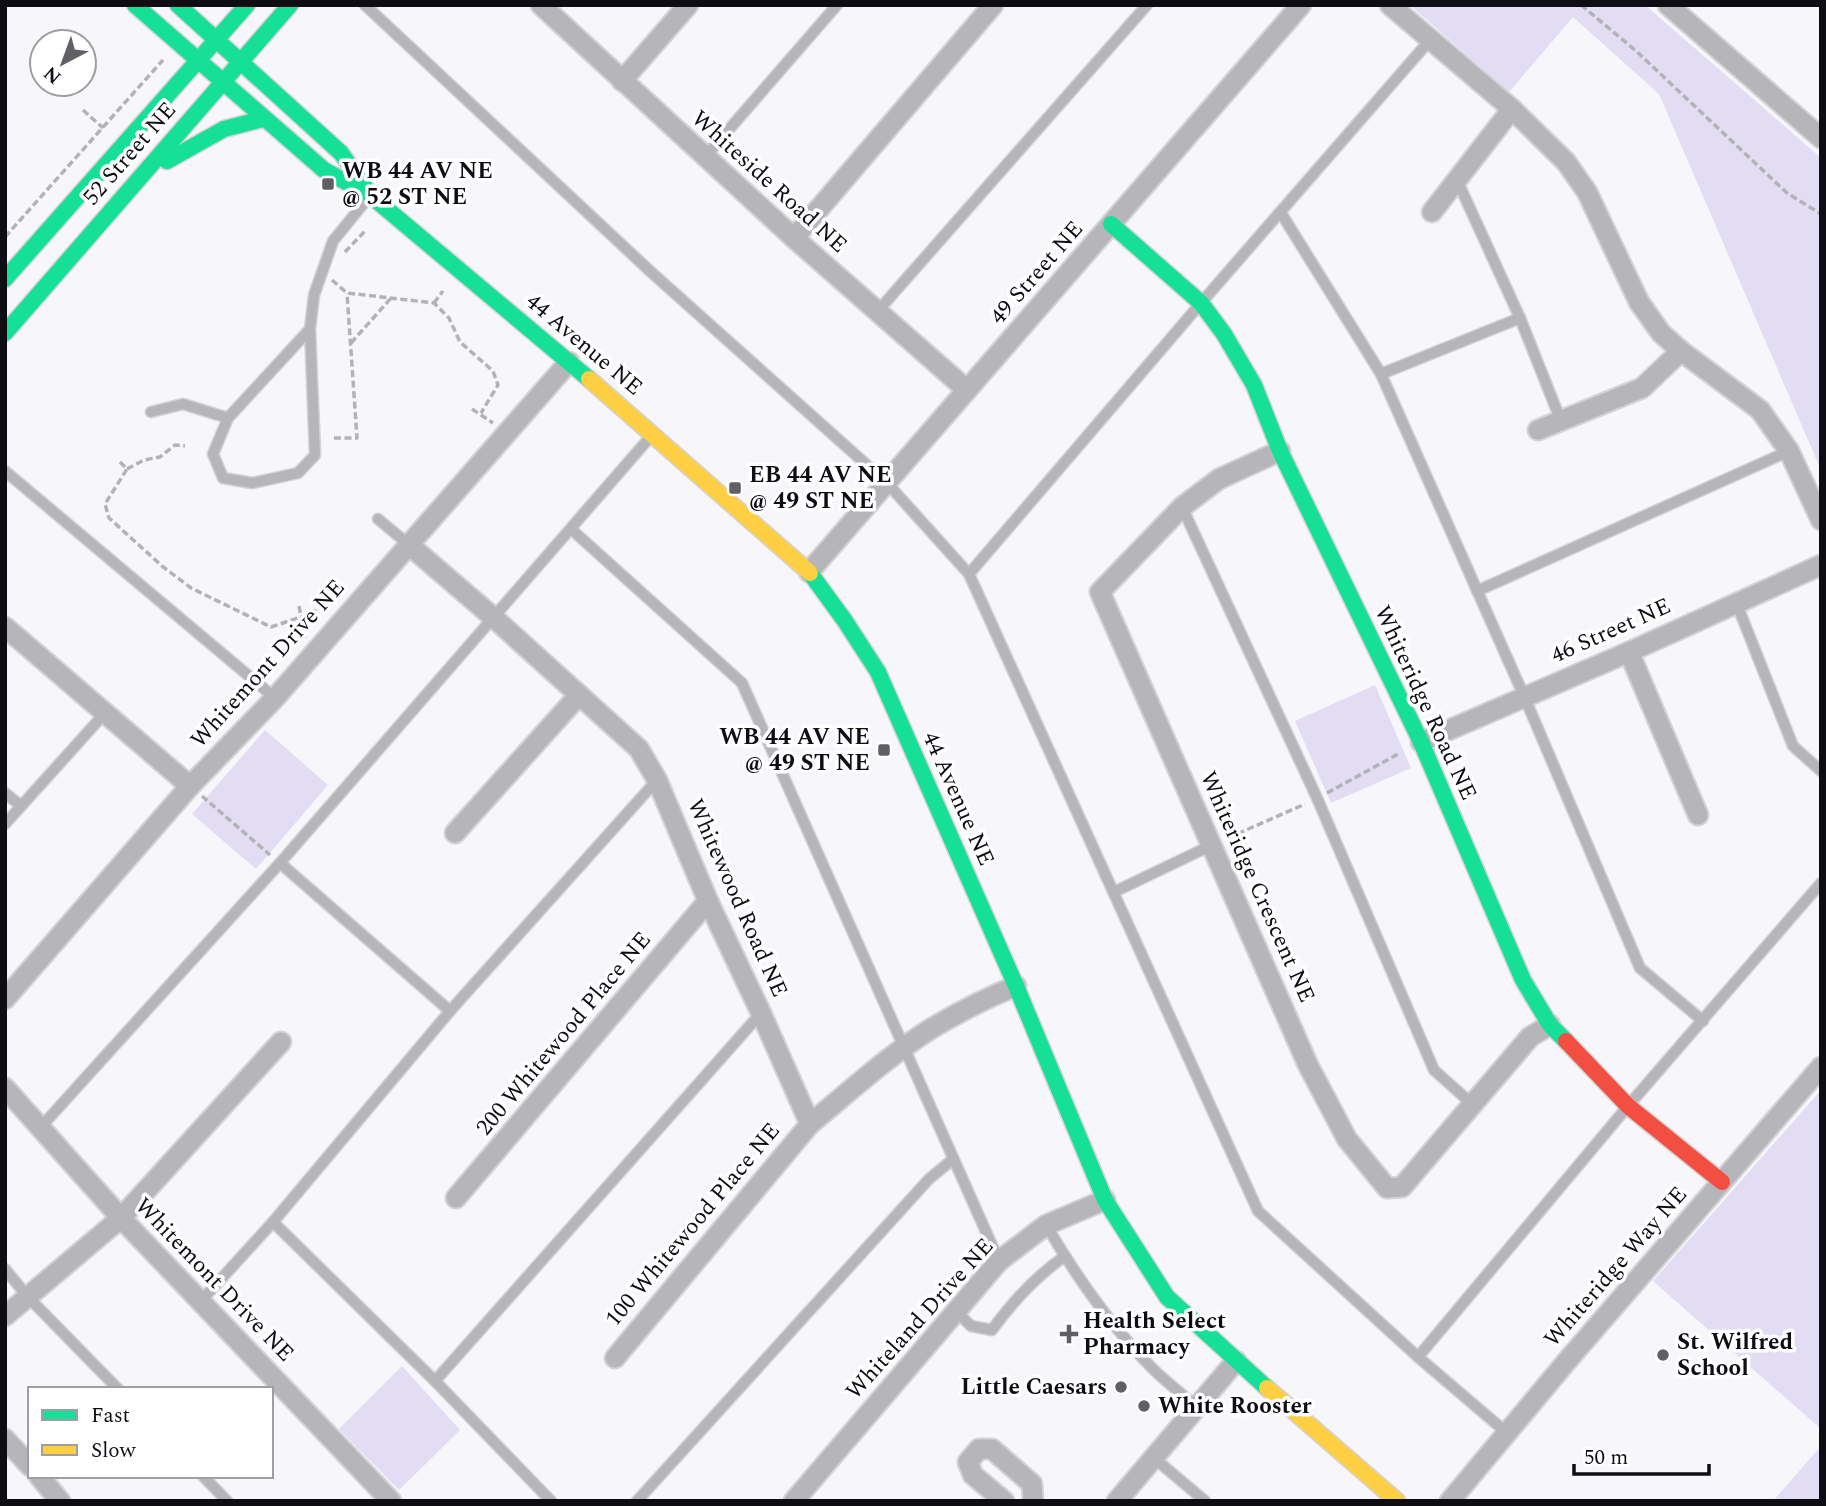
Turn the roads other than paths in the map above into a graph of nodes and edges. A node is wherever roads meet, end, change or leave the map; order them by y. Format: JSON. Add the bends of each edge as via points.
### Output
{"nodes":[{"id":1,"x":135,"y":5,"type":"edge"},
{"id":2,"x":177,"y":5,"type":"edge"},
{"id":3,"x":247,"y":5,"type":"edge"},
{"id":4,"x":290,"y":5,"type":"edge"},
{"id":5,"x":365,"y":5,"type":"edge"},
{"id":6,"x":541,"y":5,"type":"edge"},
{"id":7,"x":688,"y":5,"type":"edge"},
{"id":8,"x":837,"y":5,"type":"edge"},
{"id":9,"x":993,"y":5,"type":"edge"},
{"id":10,"x":1147,"y":5,"type":"edge"},
{"id":11,"x":1301,"y":5,"type":"edge"},
{"id":12,"x":1390,"y":5,"type":"edge"},
{"id":13,"x":1668,"y":5,"type":"edge"},
{"id":14,"x":1430,"y":40,"type":"junction"},
{"id":15,"x":216,"y":41,"type":"junction"},
{"id":16,"x":197,"y":61,"type":"junction"},
{"id":17,"x":239,"y":63,"type":"junction"},
{"id":18,"x":622,"y":81,"type":"junction"},
{"id":19,"x":222,"y":83,"type":"junction"},
{"id":20,"x":1512,"y":109,"type":"junction"},
{"id":21,"x":263,"y":119,"type":"junction"},
{"id":22,"x":1819,"y":131,"type":"edge"},
{"id":23,"x":705,"y":157,"type":"junction"},
{"id":24,"x":146,"y":173,"type":"junction"},
{"id":25,"x":1457,"y":179,"type":"junction"},
{"id":26,"x":370,"y":195,"type":"junction"},
{"id":27,"x":1432,"y":212,"type":"dead end"},
{"id":28,"x":1281,"y":213,"type":"junction"},
{"id":29,"x":1111,"y":224,"type":"junction"},
{"id":30,"x":794,"y":238,"type":"junction"},
{"id":31,"x":5,"y":279,"type":"edge"},
{"id":32,"x":1201,"y":303,"type":"junction"},
{"id":33,"x":877,"y":313,"type":"junction"},
{"id":34,"x":1520,"y":318,"type":"junction"},
{"id":35,"x":310,"y":329,"type":"junction"},
{"id":36,"x":5,"y":333,"type":"edge"},
{"id":37,"x":1681,"y":351,"type":"junction"},
{"id":38,"x":569,"y":362,"type":"junction"},
{"id":39,"x":1381,"y":374,"type":"junction"},
{"id":40,"x":967,"y":390,"type":"junction"},
{"id":41,"x":151,"y":412,"type":"dead end"},
{"id":42,"x":228,"y":418,"type":"junction"},
{"id":43,"x":1561,"y":421,"type":"junction"},
{"id":44,"x":1538,"y":430,"type":"dead end"},
{"id":45,"x":653,"y":433,"type":"junction"},
{"id":46,"x":1280,"y":451,"type":"junction"},
{"id":47,"x":1789,"y":451,"type":"junction"},
{"id":48,"x":5,"y":471,"type":"edge"},
{"id":49,"x":887,"y":483,"type":"junction"},
{"id":50,"x":1182,"y":506,"type":"junction"},
{"id":51,"x":378,"y":519,"type":"dead end"},
{"id":52,"x":1821,"y":520,"type":"edge"},
{"id":53,"x":571,"y":529,"type":"junction"},
{"id":54,"x":408,"y":544,"type":"junction"},
{"id":55,"x":1821,"y":565,"type":"edge"},
{"id":56,"x":809,"y":572,"type":"junction"},
{"id":57,"x":970,"y":574,"type":"junction"},
{"id":58,"x":1478,"y":591,"type":"junction"},
{"id":59,"x":1736,"y":601,"type":"junction"},
{"id":60,"x":494,"y":618,"type":"junction"},
{"id":61,"x":5,"y":627,"type":"edge"},
{"id":62,"x":1629,"y":652,"type":"junction"},
{"id":63,"x":579,"y":695,"type":"junction"},
{"id":64,"x":1524,"y":696,"type":"junction"},
{"id":65,"x":275,"y":698,"type":"junction"},
{"id":66,"x":105,"y":713,"type":"junction"},
{"id":67,"x":1421,"y":742,"type":"junction"},
{"id":68,"x":1821,"y":771,"type":"edge"},
{"id":69,"x":657,"y":780,"type":"junction"},
{"id":70,"x":190,"y":786,"type":"junction"},
{"id":71,"x":5,"y":793,"type":"edge"},
{"id":72,"x":21,"y":806,"type":"junction"},
{"id":73,"x":1698,"y":815,"type":"dead end"},
{"id":74,"x":5,"y":824,"type":"edge"},
{"id":75,"x":454,"y":833,"type":"dead end"},
{"id":76,"x":1212,"y":845,"type":"junction"},
{"id":77,"x":280,"y":863,"type":"junction"},
{"id":78,"x":1821,"y":883,"type":"edge"},
{"id":79,"x":1114,"y":892,"type":"junction"},
{"id":80,"x":708,"y":901,"type":"junction"},
{"id":81,"x":1016,"y":986,"type":"junction"},
{"id":82,"x":5,"y":999,"type":"edge"},
{"id":83,"x":450,"y":1011,"type":"junction"},
{"id":84,"x":761,"y":1013,"type":"junction"},
{"id":85,"x":1703,"y":1021,"type":"junction"},
{"id":86,"x":1550,"y":1025,"type":"junction"},
{"id":87,"x":281,"y":1042,"type":"dead end"},
{"id":88,"x":903,"y":1049,"type":"junction"},
{"id":89,"x":1821,"y":1067,"type":"edge"},
{"id":90,"x":5,"y":1088,"type":"edge"},
{"id":91,"x":1472,"y":1104,"type":"junction"},
{"id":92,"x":1628,"y":1106,"type":"junction"},
{"id":93,"x":810,"y":1124,"type":"junction"},
{"id":94,"x":40,"y":1128,"type":"junction"},
{"id":95,"x":952,"y":1160,"type":"junction"},
{"id":96,"x":1721,"y":1182,"type":"junction"},
{"id":97,"x":456,"y":1198,"type":"dead end"},
{"id":98,"x":1105,"y":1200,"type":"junction"},
{"id":99,"x":121,"y":1218,"type":"junction"},
{"id":100,"x":273,"y":1222,"type":"junction"},
{"id":101,"x":1046,"y":1225,"type":"junction"},
{"id":102,"x":1065,"y":1256,"type":"junction"},
{"id":103,"x":999,"y":1261,"type":"junction"},
{"id":104,"x":5,"y":1269,"type":"edge"},
{"id":105,"x":28,"y":1297,"type":"junction"},
{"id":106,"x":201,"y":1301,"type":"junction"},
{"id":107,"x":956,"y":1311,"type":"junction"},
{"id":108,"x":5,"y":1315,"type":"edge"},
{"id":109,"x":1418,"y":1357,"type":"junction"},
{"id":110,"x":615,"y":1358,"type":"dead end"},
{"id":111,"x":1236,"y":1361,"type":"junction"},
{"id":112,"x":435,"y":1381,"type":"junction"},
{"id":113,"x":116,"y":1387,"type":"edge"},
{"id":114,"x":1197,"y":1407,"type":"junction"},
{"id":115,"x":1507,"y":1433,"type":"junction"},
{"id":116,"x":5,"y":1439,"type":"edge"},
{"id":117,"x":1154,"y":1458,"type":"junction"},
{"id":118,"x":28,"y":1464,"type":"edge"},
{"id":119,"x":40,"y":1478,"type":"edge"},
{"id":120,"x":205,"y":1478,"type":"edge"},
{"id":121,"x":60,"y":1501,"type":"edge"},
{"id":122,"x":227,"y":1501,"type":"edge"},
{"id":123,"x":391,"y":1501,"type":"edge"},
{"id":124,"x":551,"y":1501,"type":"edge"},
{"id":125,"x":637,"y":1501,"type":"edge"},
{"id":126,"x":794,"y":1501,"type":"edge"},
{"id":127,"x":1004,"y":1501,"type":"edge"},
{"id":128,"x":1033,"y":1501,"type":"edge"},
{"id":129,"x":1117,"y":1501,"type":"edge"},
{"id":130,"x":1205,"y":1501,"type":"edge"},
{"id":131,"x":1397,"y":1501,"type":"edge"},
{"id":132,"x":1451,"y":1501,"type":"edge"}],
"edges":[{"from":1,"to":16,"type":"street","name":"44 Avenue NE"},
{"from":2,"to":15,"type":"street","name":"44 Avenue NE"},
{"from":3,"to":15,"type":"street","name":"52 Street NE"},
{"from":4,"to":17,"type":"street","name":"52 Street NE"},
{"from":5,"to":49,"type":"lane","via":[[651,272]]},
{"from":6,"to":18,"type":"street","name":"Whiteside Road NE"},
{"from":7,"to":18,"type":"street"},
{"from":8,"to":23,"type":"lane"},
{"from":9,"to":30,"type":"street"},
{"from":10,"to":33,"type":"lane"},
{"from":11,"to":29,"type":"street","name":"49 Street NE"},
{"from":12,"to":14,"type":"street"},
{"from":13,"to":22,"type":"street"},
{"from":14,"to":20,"type":"street"},
{"from":14,"to":28,"type":"lane"},
{"from":15,"to":16,"type":"street","name":"52 Street NE"},
{"from":15,"to":17,"type":"street","name":"44 Avenue NE"},
{"from":16,"to":19,"type":"street","name":"44 Avenue NE"},
{"from":16,"to":31,"type":"street","name":"52 Street NE"},
{"from":17,"to":19,"type":"street","name":"52 Street NE"},
{"from":17,"to":26,"type":"street","name":"44 Avenue NE","via":[[341,153]]},
{"from":18,"to":23,"type":"street","name":"Whiteside Road NE"},
{"from":19,"to":21,"type":"street","name":"44 Avenue NE"},
{"from":19,"to":24,"type":"street","name":"52 Street NE"},
{"from":20,"to":25,"type":"street"},
{"from":20,"to":37,"type":"street","via":[[1566,162],[1587,192],[1639,302]]},
{"from":21,"to":24,"type":"street","via":[[229,125]]},
{"from":21,"to":26,"type":"street","name":"44 Avenue NE","via":[[324,170]]},
{"from":23,"to":30,"type":"street","name":"Whiteside Road NE"},
{"from":24,"to":36,"type":"street","name":"52 Street NE"},
{"from":25,"to":27,"type":"street"},
{"from":25,"to":34,"type":"lane"},
{"from":26,"to":35,"type":"lane","via":[[333,240],[314,295]]},
{"from":26,"to":38,"type":"street","name":"44 Avenue NE"},
{"from":28,"to":32,"type":"lane"},
{"from":28,"to":39,"type":"lane"},
{"from":29,"to":32,"type":"street","name":"Whiteridge Road NE"},
{"from":29,"to":40,"type":"street","name":"49 Street NE"},
{"from":30,"to":33,"type":"street","name":"Whiteside Road NE"},
{"from":32,"to":46,"type":"street","name":"Whiteridge Road NE","via":[[1254,386]]},
{"from":32,"to":57,"type":"lane"},
{"from":33,"to":40,"type":"street","name":"Whiteside Road NE"},
{"from":34,"to":39,"type":"lane"},
{"from":34,"to":43,"type":"lane"},
{"from":35,"to":42,"type":"lane"},
{"from":35,"to":42,"type":"lane","via":[[315,455],[298,473],[252,483],[223,478],[213,454]]},
{"from":37,"to":43,"type":"street","via":[[1642,388]]},
{"from":37,"to":47,"type":"street","via":[[1760,410]]},
{"from":38,"to":45,"type":"street","name":"44 Avenue NE"},
{"from":38,"to":54,"type":"street","name":"Whitemont Drive NE"},
{"from":39,"to":58,"type":"lane"},
{"from":40,"to":49,"type":"street","name":"49 Street NE"},
{"from":41,"to":42,"type":"lane","via":[[183,404]]},
{"from":43,"to":44,"type":"street"},
{"from":45,"to":53,"type":"lane"},
{"from":45,"to":56,"type":"street","name":"44 Avenue NE"},
{"from":46,"to":50,"type":"street","name":"Whiteridge Crescent NE","via":[[1219,479]]},
{"from":46,"to":67,"type":"street","name":"Whiteridge Road NE"},
{"from":47,"to":52,"type":"street"},
{"from":47,"to":58,"type":"lane"},
{"from":48,"to":65,"type":"lane"},
{"from":49,"to":56,"type":"street","name":"49 Street NE"},
{"from":49,"to":57,"type":"lane"},
{"from":50,"to":76,"type":"street","name":"Whiteridge Crescent NE","via":[[1100,592]]},
{"from":50,"to":91,"type":"lane","via":[[1317,798],[1434,1070]]},
{"from":51,"to":54,"type":"lane"},
{"from":53,"to":60,"type":"lane"},
{"from":53,"to":88,"type":"lane","via":[[742,683]]},
{"from":54,"to":60,"type":"street","name":"Whitewood Road NE"},
{"from":54,"to":65,"type":"street","name":"Whitemont Drive NE"},
{"from":55,"to":59,"type":"street","name":"46 Street NE"},
{"from":56,"to":81,"type":"street","name":"44 Avenue NE","via":[[878,672]]},
{"from":57,"to":79,"type":"lane"},
{"from":58,"to":64,"type":"lane"},
{"from":59,"to":62,"type":"street","name":"46 Street NE"},
{"from":59,"to":68,"type":"lane","via":[[1793,746]]},
{"from":60,"to":63,"type":"street","name":"Whitewood Road NE"},
{"from":60,"to":77,"type":"lane"},
{"from":61,"to":66,"type":"street"},
{"from":62,"to":64,"type":"street","name":"46 Street NE"},
{"from":62,"to":73,"type":"street"},
{"from":63,"to":69,"type":"street","name":"Whitewood Road NE","via":[[639,749]]},
{"from":63,"to":75,"type":"street"},
{"from":64,"to":67,"type":"street","name":"46 Street NE"},
{"from":64,"to":85,"type":"lane","via":[[1640,968]]},
{"from":65,"to":70,"type":"street","name":"Whitemont Drive NE"},
{"from":66,"to":70,"type":"street"},
{"from":66,"to":72,"type":"lane"},
{"from":67,"to":86,"type":"street","name":"Whiteridge Road NE","via":[[1523,980]]},
{"from":69,"to":80,"type":"street","name":"Whitewood Road NE"},
{"from":69,"to":83,"type":"lane"},
{"from":70,"to":82,"type":"street","name":"Whitemont Drive NE"},
{"from":71,"to":72,"type":"lane"},
{"from":72,"to":74,"type":"lane"},
{"from":76,"to":79,"type":"lane"},
{"from":76,"to":91,"type":"street","name":"Whiteridge Crescent NE","via":[[1308,1065],[1347,1139],[1387,1188],[1402,1187]]},
{"from":77,"to":83,"type":"lane"},
{"from":77,"to":94,"type":"lane"},
{"from":78,"to":85,"type":"lane"},
{"from":79,"to":109,"type":"lane","via":[[1258,1210]]},
{"from":80,"to":84,"type":"street","name":"Whitewood Road NE"},
{"from":80,"to":97,"type":"street","name":"200 Whitewood Place NE"},
{"from":81,"to":88,"type":"street","via":[[976,1004]]},
{"from":81,"to":98,"type":"street","name":"44 Avenue NE"},
{"from":83,"to":100,"type":"lane"},
{"from":84,"to":93,"type":"street","name":"Whitewood Road NE"},
{"from":84,"to":112,"type":"lane"},
{"from":85,"to":92,"type":"lane"},
{"from":86,"to":91,"type":"street","name":"Whiteridge Crescent NE","via":[[1530,1037]]},
{"from":86,"to":92,"type":"street","name":"Whiteridge Road NE"},
{"from":87,"to":99,"type":"street"},
{"from":88,"to":93,"type":"street"},
{"from":88,"to":95,"type":"lane"},
{"from":89,"to":96,"type":"street","name":"Whiteridge Way NE"},
{"from":90,"to":94,"type":"street","name":"Whitemont Drive NE"},
{"from":92,"to":96,"type":"street","name":"Whiteridge Road NE"},
{"from":92,"to":109,"type":"lane"},
{"from":93,"to":110,"type":"street","name":"100 Whitewood Place NE"},
{"from":94,"to":99,"type":"street","name":"Whitemont Drive NE"},
{"from":95,"to":103,"type":"lane"},
{"from":95,"to":125,"type":"lane","via":[[929,1179]]},
{"from":96,"to":115,"type":"street","name":"Whiteridge Way NE"},
{"from":98,"to":101,"type":"street","name":"Whiteland Drive NE"},
{"from":98,"to":111,"type":"street","name":"44 Avenue NE","via":[[1167,1297]]},
{"from":99,"to":105,"type":"street"},
{"from":99,"to":106,"type":"street","name":"Whitemont Drive NE"},
{"from":100,"to":106,"type":"lane"},
{"from":100,"to":112,"type":"lane"},
{"from":101,"to":102,"type":"lane"},
{"from":101,"to":103,"type":"street","name":"Whiteland Drive NE"},
{"from":102,"to":107,"type":"lane","via":[[1012,1302],[992,1330],[971,1325]]},
{"from":102,"to":114,"type":"lane","via":[[1125,1338]]},
{"from":103,"to":107,"type":"street","name":"Whiteland Drive NE"},
{"from":104,"to":105,"type":"lane"},
{"from":105,"to":108,"type":"street"},
{"from":105,"to":113,"type":"lane"},
{"from":106,"to":123,"type":"street","name":"Whitemont Drive NE"},
{"from":107,"to":126,"type":"street","name":"Whiteland Drive NE"},
{"from":109,"to":115,"type":"lane"},
{"from":111,"to":114,"type":"street"},
{"from":111,"to":131,"type":"street","name":"44 Avenue NE"},
{"from":112,"to":124,"type":"lane"},
{"from":114,"to":117,"type":"street"},
{"from":115,"to":132,"type":"street","name":"Whiteridge Way NE"},
{"from":116,"to":118,"type":"street"},
{"from":117,"to":129,"type":"street"},
{"from":117,"to":130,"type":"lane"},
{"from":119,"to":121,"type":"street"},
{"from":120,"to":122,"type":"lane"},
{"from":127,"to":128,"type":"street","via":[[973,1475],[968,1462],[979,1450],[992,1449],[1032,1484]]}]}
